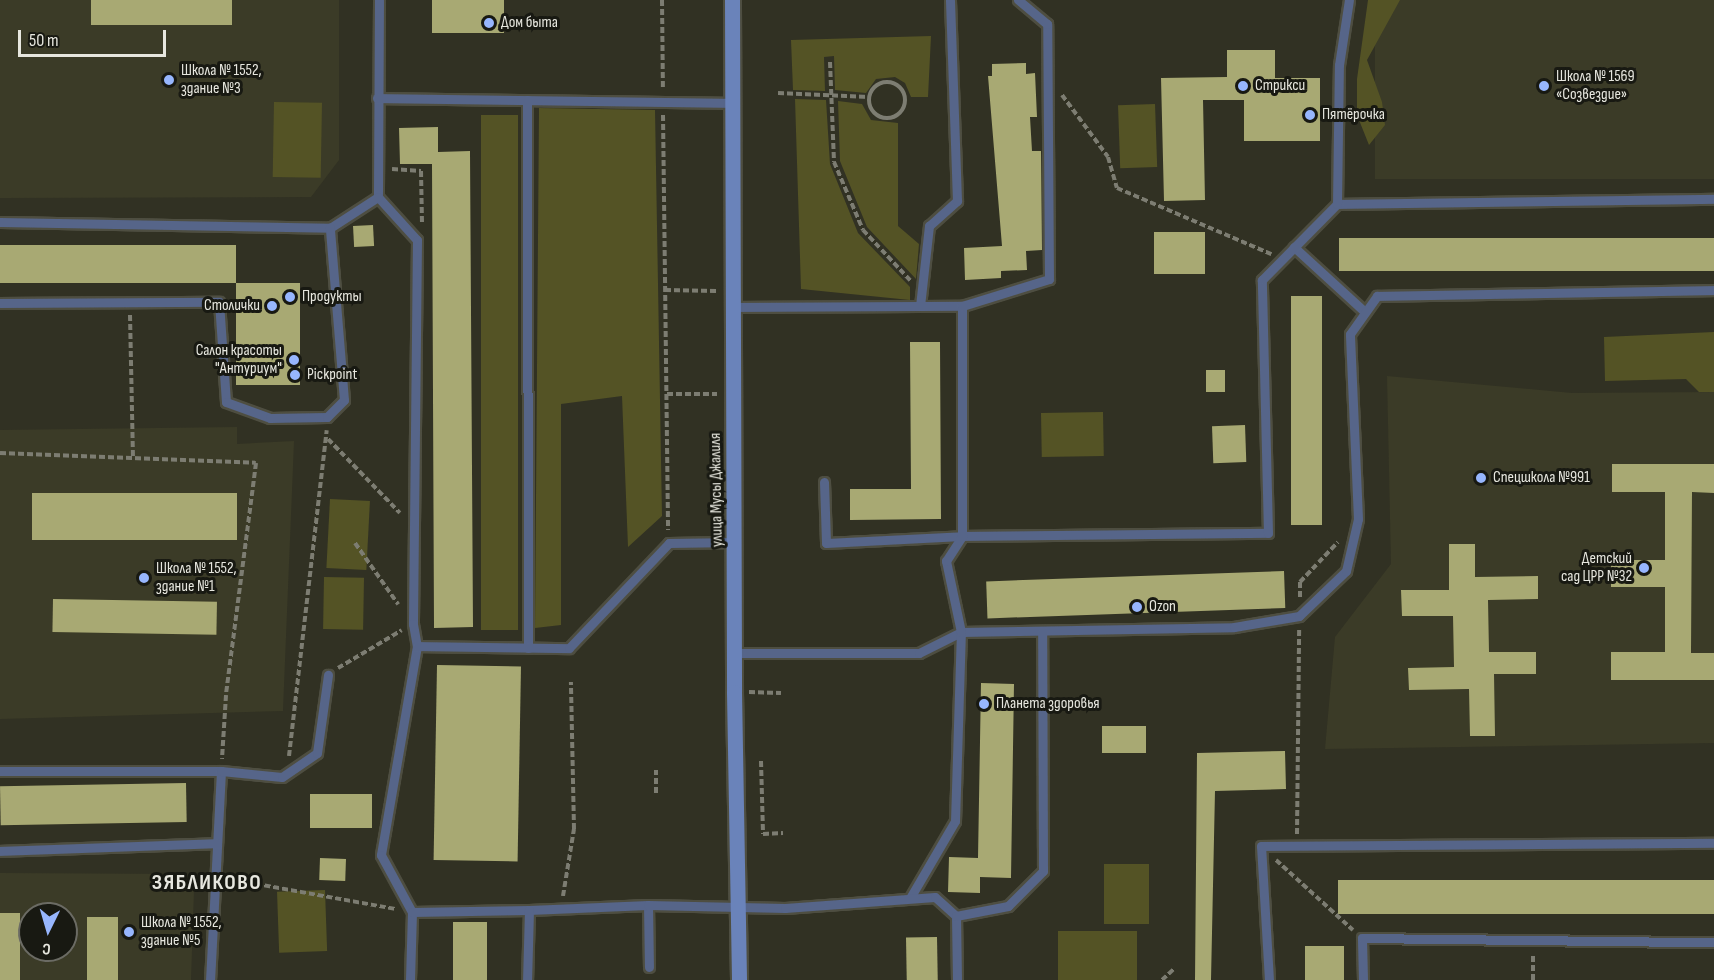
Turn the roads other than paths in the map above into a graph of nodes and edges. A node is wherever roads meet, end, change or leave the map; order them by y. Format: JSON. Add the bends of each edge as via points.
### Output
{"nodes":[{"id":1,"x":378,"y":0,"type":"edge"},
{"id":2,"x":732,"y":0,"type":"edge"},
{"id":3,"x":950,"y":0,"type":"edge"},
{"id":4,"x":1018,"y":0,"type":"edge"},
{"id":5,"x":1349,"y":0,"type":"edge"},
{"id":6,"x":377,"y":98,"type":"junction"},
{"id":7,"x":527,"y":100,"type":"junction"},
{"id":8,"x":734,"y":103,"type":"junction"},
{"id":9,"x":378,"y":197,"type":"junction"},
{"id":10,"x":1714,"y":199,"type":"edge"},
{"id":11,"x":1337,"y":204,"type":"junction"},
{"id":12,"x":0,"y":222,"type":"edge"},
{"id":13,"x":330,"y":228,"type":"junction"},
{"id":14,"x":1294,"y":247,"type":"junction"},
{"id":15,"x":1714,"y":290,"type":"edge"},
{"id":16,"x":0,"y":303,"type":"edge"},
{"id":17,"x":920,"y":306,"type":"junction"},
{"id":18,"x":962,"y":306,"type":"junction"},
{"id":19,"x":733,"y":307,"type":"junction"},
{"id":20,"x":1365,"y":312,"type":"junction"},
{"id":21,"x":824,"y":482,"type":"dead end"},
{"id":22,"x":962,"y":536,"type":"junction"},
{"id":23,"x":736,"y":542,"type":"junction"},
{"id":24,"x":1042,"y":631,"type":"junction"},
{"id":25,"x":961,"y":632,"type":"junction"},
{"id":26,"x":417,"y":646,"type":"junction"},
{"id":27,"x":528,"y":648,"type":"junction"},
{"id":28,"x":735,"y":653,"type":"junction"},
{"id":29,"x":328,"y":675,"type":"road end"},
{"id":30,"x":0,"y":771,"type":"edge"},
{"id":31,"x":221,"y":771,"type":"junction"},
{"id":32,"x":217,"y":843,"type":"junction"},
{"id":33,"x":1714,"y":843,"type":"edge"},
{"id":34,"x":0,"y":851,"type":"edge"},
{"id":35,"x":910,"y":897,"type":"junction"},
{"id":36,"x":648,"y":905,"type":"junction"},
{"id":37,"x":736,"y":909,"type":"junction"},
{"id":38,"x":529,"y":910,"type":"junction"},
{"id":39,"x":412,"y":912,"type":"junction"},
{"id":40,"x":956,"y":916,"type":"junction"},
{"id":41,"x":1714,"y":942,"type":"edge"},
{"id":42,"x":649,"y":968,"type":"dead end"},
{"id":43,"x":210,"y":980,"type":"edge"},
{"id":44,"x":410,"y":980,"type":"edge"},
{"id":45,"x":527,"y":980,"type":"edge"},
{"id":46,"x":739,"y":980,"type":"edge"},
{"id":47,"x":957,"y":980,"type":"edge"},
{"id":48,"x":1269,"y":980,"type":"edge"},
{"id":49,"x":1363,"y":980,"type":"edge"}],
"edges":[{"from":1,"to":6,"type":"lane"},
{"from":2,"to":8,"type":"main road","name":"улица Мусы Джалиля"},
{"from":3,"to":17,"type":"lane","via":[[957,201],[929,226]]},
{"from":4,"to":18,"type":"lane","via":[[1047,24],[1049,279]]},
{"from":5,"to":11,"type":"lane","via":[[1340,65]]},
{"from":6,"to":7,"type":"lane"},
{"from":6,"to":9,"type":"lane"},
{"from":7,"to":8,"type":"lane"},
{"from":7,"to":27,"type":"lane"},
{"from":8,"to":19,"type":"main road","name":"улица Мусы Джалиля"},
{"from":9,"to":13,"type":"lane"},
{"from":9,"to":26,"type":"lane","via":[[417,240],[412,624]]},
{"from":10,"to":11,"type":"lane"},
{"from":11,"to":14,"type":"lane"},
{"from":12,"to":13,"type":"lane"},
{"from":13,"to":16,"type":"lane","via":[[344,400],[327,417],[270,418],[226,402],[219,302]]},
{"from":14,"to":20,"type":"lane"},
{"from":14,"to":22,"type":"lane","via":[[1262,280],[1268,533]]},
{"from":15,"to":20,"type":"lane","via":[[1377,296]]},
{"from":17,"to":18,"type":"lane"},
{"from":17,"to":19,"type":"lane"},
{"from":18,"to":22,"type":"lane"},
{"from":19,"to":23,"type":"main road","name":"улица Мусы Джалиля"},
{"from":20,"to":24,"type":"lane","via":[[1350,334],[1358,519],[1346,571],[1299,616],[1234,627]]},
{"from":21,"to":22,"type":"lane","via":[[826,543]]},
{"from":22,"to":25,"type":"lane","via":[[946,561]]},
{"from":23,"to":27,"type":"lane","via":[[669,543],[569,648]]},
{"from":23,"to":28,"type":"main road","name":"улица Мусы Джалиля"},
{"from":24,"to":25,"type":"lane"},
{"from":24,"to":40,"type":"lane","via":[[1043,871],[1008,906]]},
{"from":25,"to":28,"type":"lane","via":[[919,653]]},
{"from":25,"to":35,"type":"lane","via":[[955,821]]},
{"from":26,"to":27,"type":"lane"},
{"from":26,"to":39,"type":"lane","via":[[381,855]]},
{"from":28,"to":37,"type":"main road","name":"улица Мусы Джалиля"},
{"from":29,"to":31,"type":"lane","via":[[317,753],[282,777]]},
{"from":30,"to":31,"type":"lane"},
{"from":31,"to":32,"type":"lane"},
{"from":32,"to":34,"type":"lane"},
{"from":32,"to":43,"type":"lane"},
{"from":33,"to":48,"type":"lane","via":[[1261,846]]},
{"from":35,"to":37,"type":"lane"},
{"from":35,"to":40,"type":"lane","via":[[935,897]]},
{"from":36,"to":37,"type":"lane"},
{"from":36,"to":38,"type":"lane"},
{"from":36,"to":42,"type":"lane"},
{"from":37,"to":46,"type":"main road","name":"улица Мусы Джалиля"},
{"from":38,"to":39,"type":"lane"},
{"from":38,"to":45,"type":"lane"},
{"from":39,"to":44,"type":"lane"},
{"from":40,"to":47,"type":"lane"},
{"from":41,"to":49,"type":"lane","via":[[1362,938]]}]}
